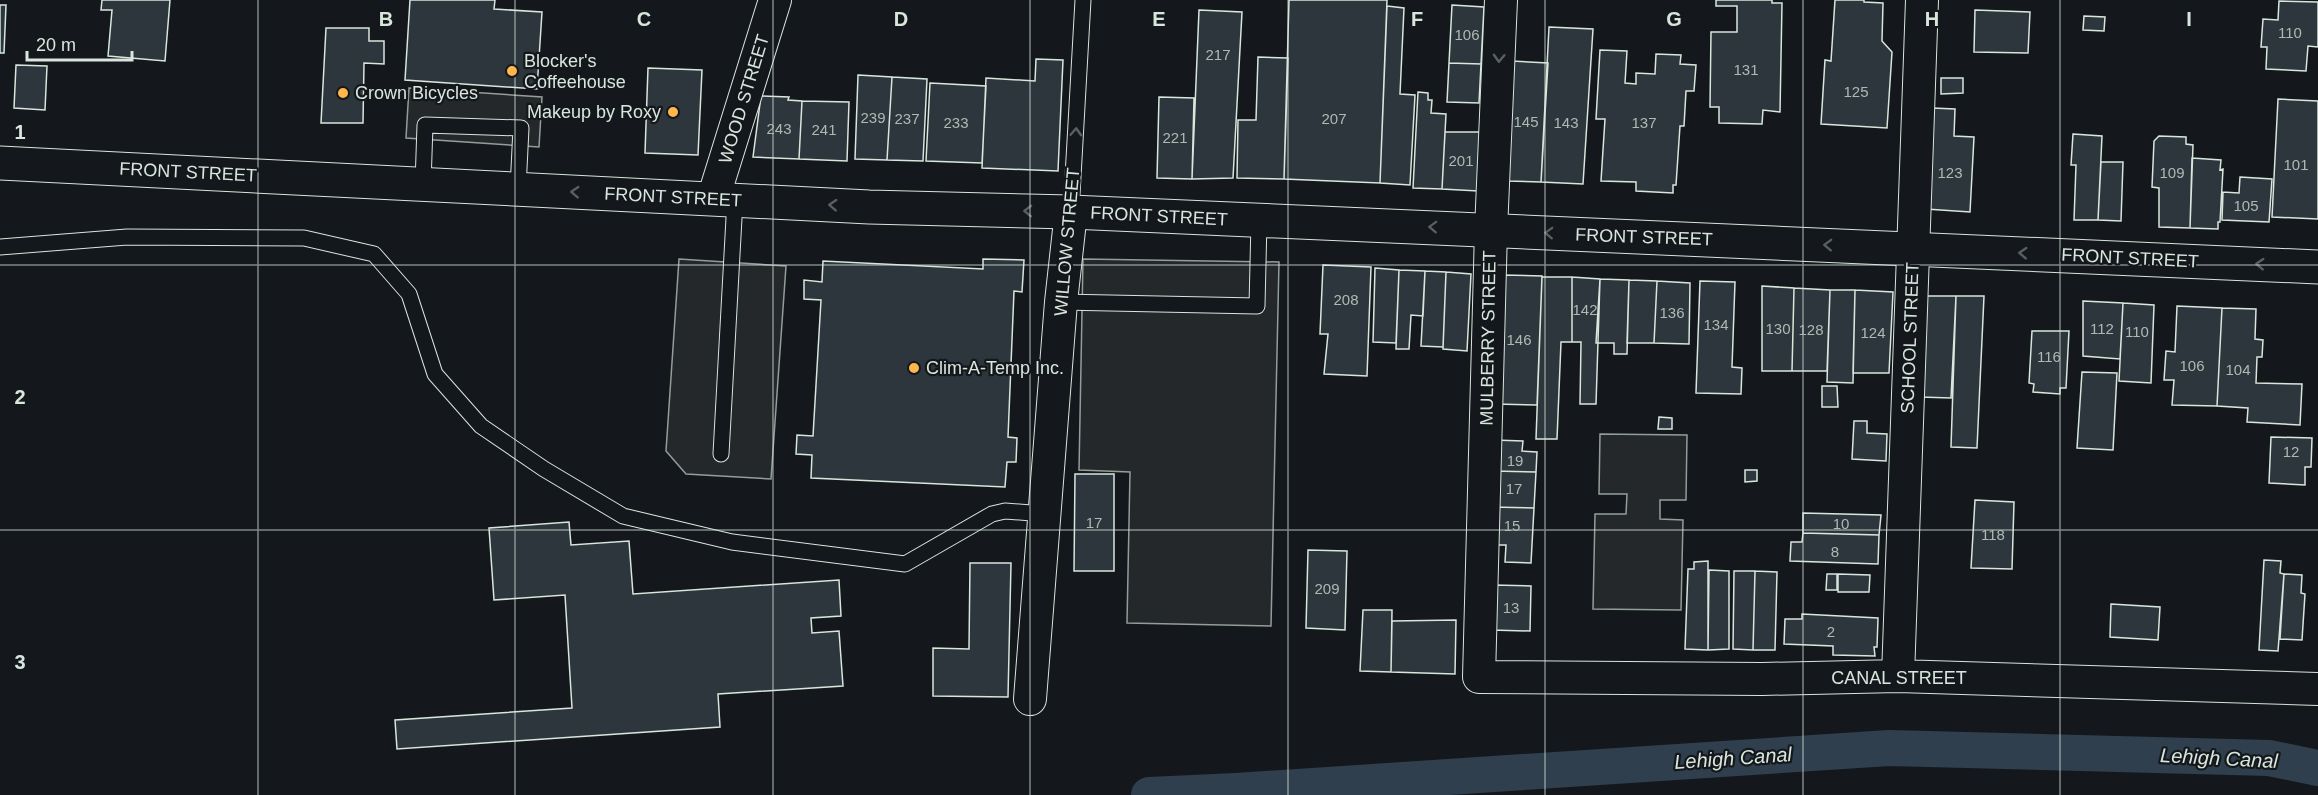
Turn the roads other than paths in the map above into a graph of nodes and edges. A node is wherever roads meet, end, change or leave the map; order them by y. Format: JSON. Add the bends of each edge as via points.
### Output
{"nodes":[{"id":1,"x":775,"y":0,"type":"edge"},
{"id":2,"x":1083,"y":0,"type":"edge"},
{"id":3,"x":1501,"y":0,"type":"edge"},
{"id":4,"x":1922,"y":0,"type":"edge"},
{"id":5,"x":0,"y":163,"type":"edge"},
{"id":6,"x":423,"y":184,"type":"junction"},
{"id":7,"x":518,"y":189,"type":"junction"},
{"id":8,"x":724,"y":199,"type":"junction"},
{"id":9,"x":1071,"y":212,"type":"junction"},
{"id":10,"x":1259,"y":221,"type":"junction"},
{"id":11,"x":1491,"y":230,"type":"junction"},
{"id":12,"x":0,"y":247,"type":"edge"},
{"id":13,"x":1914,"y":248,"type":"junction"},
{"id":14,"x":2318,"y":267,"type":"edge"},
{"id":15,"x":1061,"y":302,"type":"junction"},
{"id":16,"x":721,"y":454,"type":"dead end"},
{"id":17,"x":1044,"y":514,"type":"junction"},
{"id":18,"x":1898,"y":676,"type":"junction"},
{"id":19,"x":1479,"y":677,"type":"joint"},
{"id":20,"x":2318,"y":689,"type":"edge"},
{"id":21,"x":1030,"y":699,"type":"dead end"}],
"edges":[{"from":1,"to":8,"type":"street","name":"WOOD STREET"},
{"from":9,"to":2,"type":"lane","name":"WILLOW STREET","one_way":true},
{"from":3,"to":11,"type":"street","name":"MULBERRY STREET","one_way":true},
{"from":4,"to":13,"type":"street","name":"SCHOOL STREET"},
{"from":5,"to":6,"type":"main road","name":"FRONT STREET"},
{"from":6,"to":7,"type":"main road","name":"FRONT STREET"},
{"from":6,"to":7,"type":"lane","via":[[425,125],[521,128]]},
{"from":8,"to":7,"type":"main road","name":"FRONT STREET","one_way":true},
{"from":9,"to":8,"type":"main road","name":"FRONT STREET","one_way":true},
{"from":8,"to":16,"type":"lane"},
{"from":9,"to":10,"type":"main road","name":"FRONT STREET"},
{"from":9,"to":15,"type":"street","name":"WILLOW STREET"},
{"from":11,"to":10,"type":"main road","name":"FRONT STREET","one_way":true},
{"from":10,"to":15,"type":"lane","via":[[1257,306]]},
{"from":13,"to":11,"type":"main road","name":"FRONT STREET","one_way":true},
{"from":11,"to":19,"type":"street","name":"MULBERRY STREET"},
{"from":12,"to":17,"type":"lane","via":[[126,237],[304,238],[374,254],[410,294],[435,374],[481,426],[623,516],[732,542],[905,564],[992,514]]},
{"from":14,"to":13,"type":"main road","name":"FRONT STREET","one_way":true},
{"from":13,"to":18,"type":"street","name":"SCHOOL STREET"},
{"from":15,"to":17,"type":"street","name":"WILLOW STREET"},
{"from":17,"to":21,"type":"street","name":"WILLOW STREET"},
{"from":18,"to":19,"type":"street","name":"CANAL STREET"},
{"from":18,"to":20,"type":"street","name":"CANAL STREET"}]}
